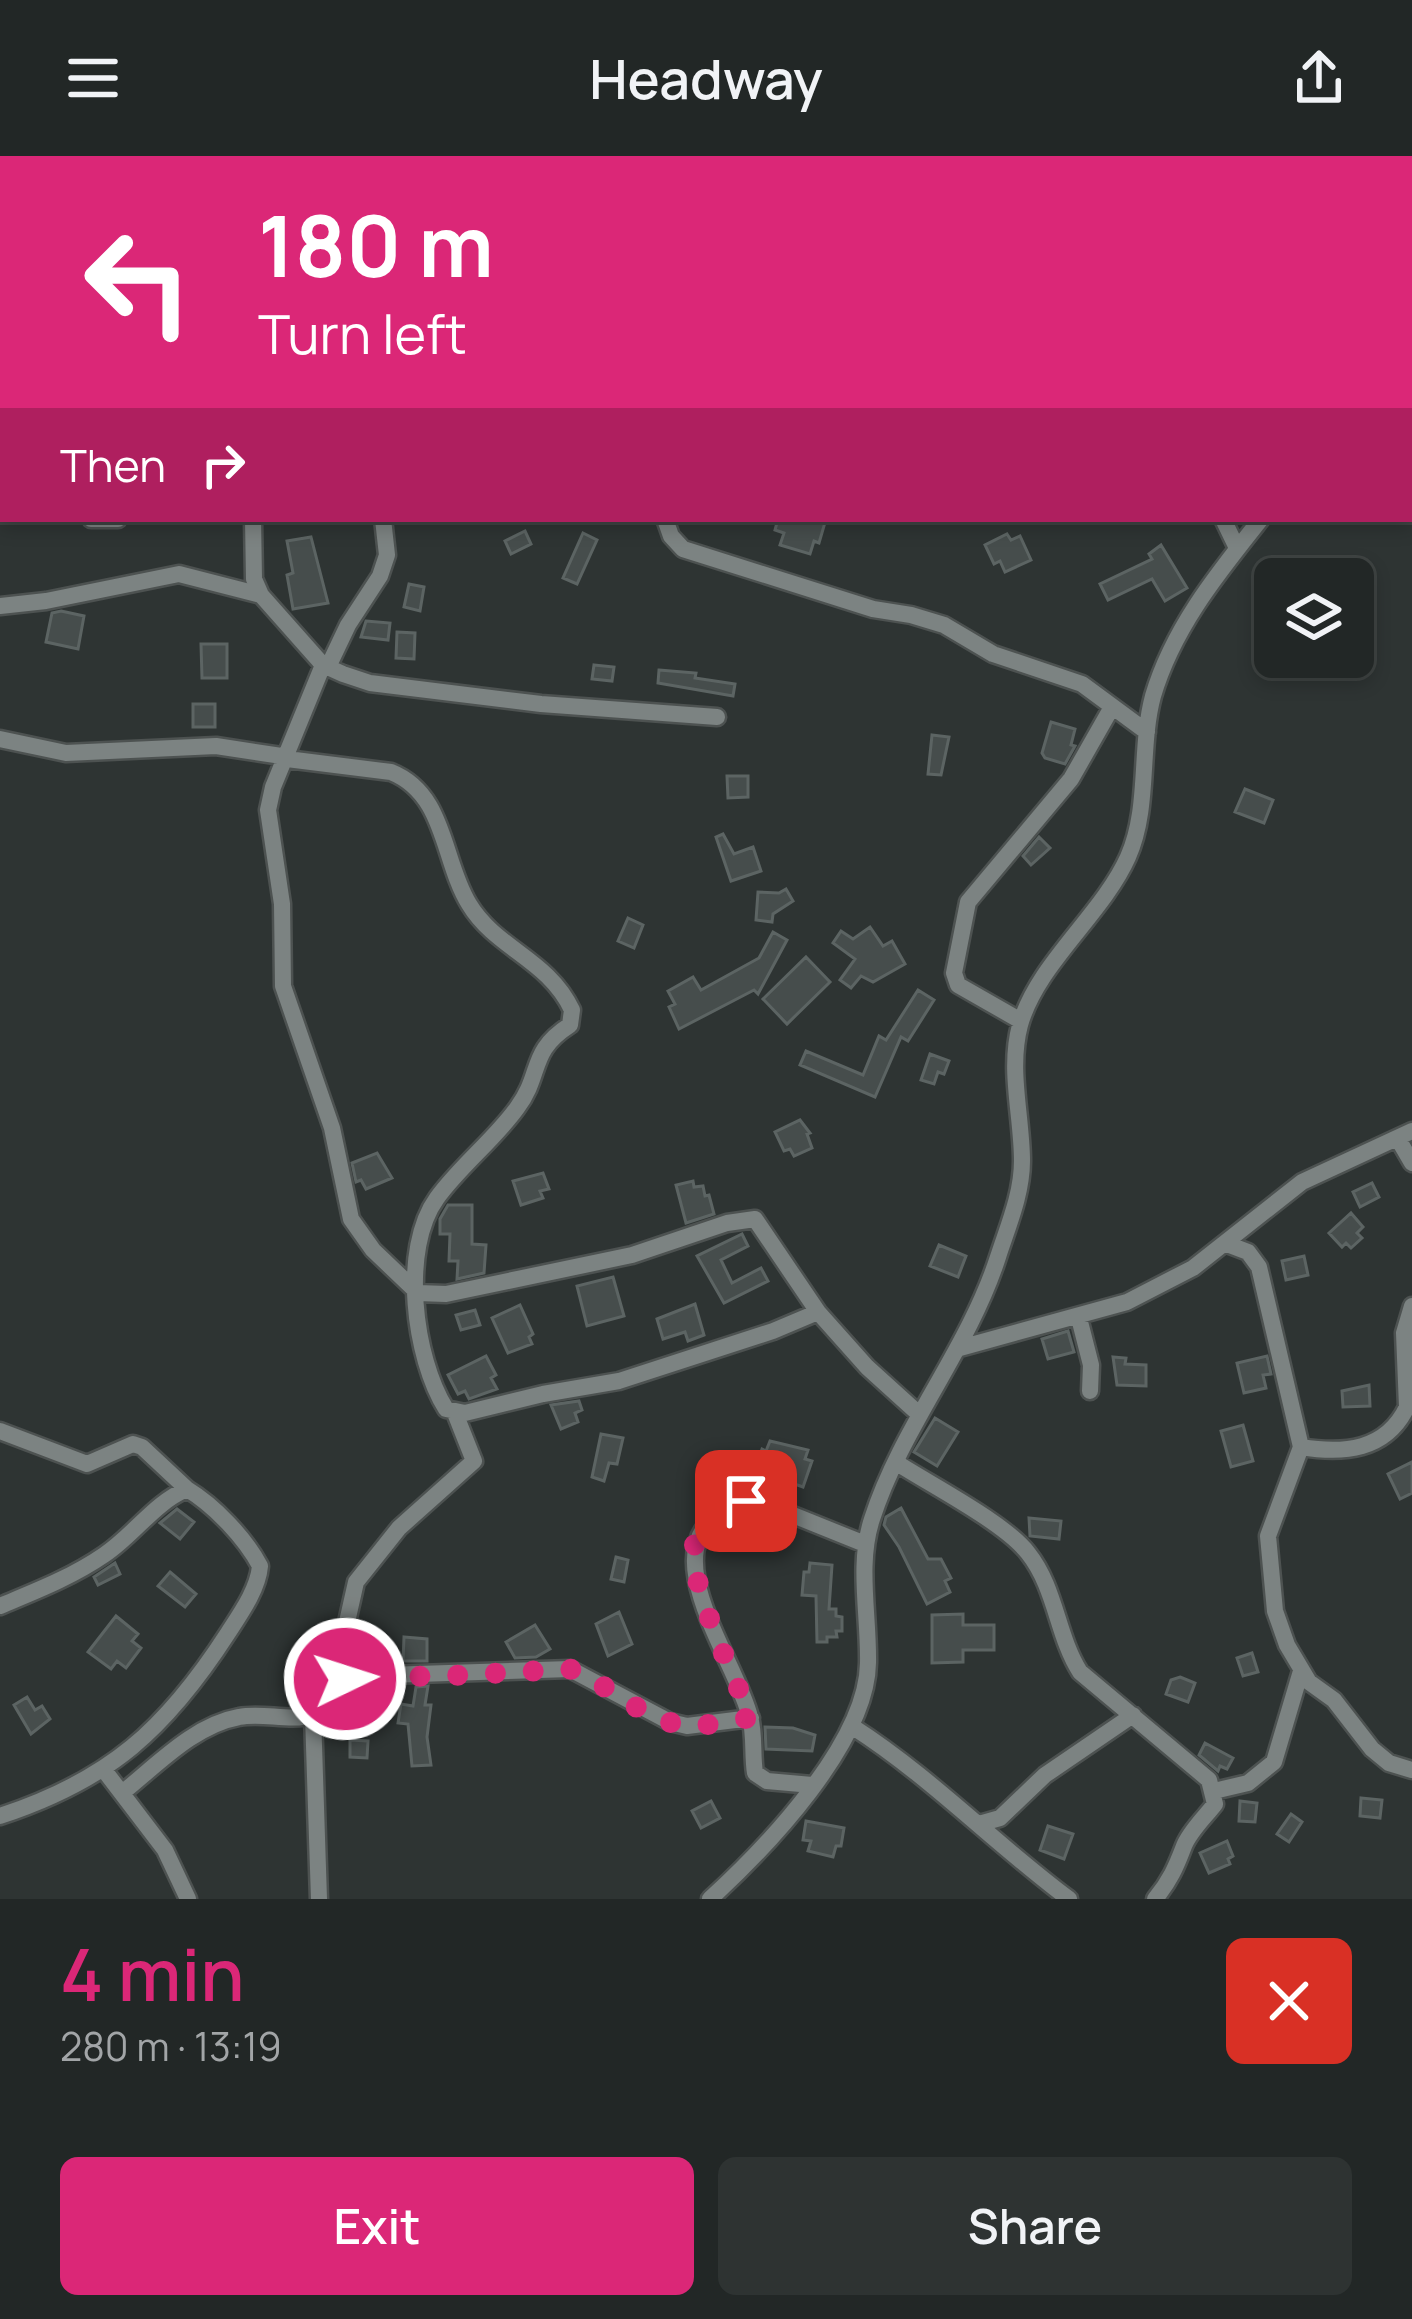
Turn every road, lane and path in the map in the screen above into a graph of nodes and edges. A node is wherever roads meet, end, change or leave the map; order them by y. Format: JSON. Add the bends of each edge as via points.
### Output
{"nodes":[{"id":1,"x":253,"y":522,"type":"edge"},
{"id":2,"x":383,"y":522,"type":"edge"},
{"id":3,"x":666,"y":522,"type":"edge"},
{"id":4,"x":1224,"y":522,"type":"edge"},
{"id":5,"x":1258,"y":522,"type":"edge"},
{"id":6,"x":1236,"y":546,"type":"junction"},
{"id":7,"x":261,"y":595,"type":"junction"},
{"id":8,"x":0,"y":605,"type":"edge"},
{"id":9,"x":325,"y":666,"type":"junction"},
{"id":10,"x":1112,"y":707,"type":"junction"},
{"id":11,"x":717,"y":717,"type":"dead end"},
{"id":12,"x":1148,"y":732,"type":"junction"},
{"id":13,"x":0,"y":739,"type":"edge"},
{"id":14,"x":287,"y":758,"type":"junction"},
{"id":15,"x":1021,"y":1021,"type":"junction"},
{"id":16,"x":1405,"y":1135,"type":"edge"},
{"id":17,"x":1412,"y":1163,"type":"edge"},
{"id":18,"x":1227,"y":1244,"type":"junction"},
{"id":19,"x":418,"y":1293,"type":"junction"},
{"id":20,"x":1412,"y":1306,"type":"edge"},
{"id":21,"x":818,"y":1312,"type":"junction"},
{"id":22,"x":1079,"y":1318,"type":"junction"},
{"id":23,"x":959,"y":1348,"type":"junction"},
{"id":24,"x":1090,"y":1391,"type":"dead end"},
{"id":25,"x":455,"y":1413,"type":"junction"},
{"id":26,"x":920,"y":1415,"type":"junction"},
{"id":27,"x":0,"y":1431,"type":"edge"},
{"id":28,"x":1301,"y":1447,"type":"junction"},
{"id":29,"x":897,"y":1463,"type":"junction"},
{"id":30,"x":188,"y":1489,"type":"junction"},
{"id":31,"x":865,"y":1544,"type":"junction"},
{"id":32,"x":0,"y":1606,"type":"edge"},
{"id":33,"x":1301,"y":1671,"type":"junction"},
{"id":34,"x":328,"y":1695,"type":"junction"},
{"id":35,"x":314,"y":1715,"type":"junction"},
{"id":36,"x":1133,"y":1715,"type":"junction"},
{"id":37,"x":751,"y":1718,"type":"junction"},
{"id":38,"x":854,"y":1727,"type":"junction"},
{"id":39,"x":104,"y":1770,"type":"junction"},
{"id":40,"x":1412,"y":1770,"type":"edge"},
{"id":41,"x":812,"y":1785,"type":"junction"},
{"id":42,"x":1214,"y":1791,"type":"junction"},
{"id":43,"x":122,"y":1793,"type":"junction"},
{"id":44,"x":0,"y":1816,"type":"edge"},
{"id":45,"x":979,"y":1824,"type":"junction"},
{"id":46,"x":188,"y":1899,"type":"edge"},
{"id":47,"x":319,"y":1899,"type":"edge"},
{"id":48,"x":710,"y":1899,"type":"edge"},
{"id":49,"x":1069,"y":1899,"type":"edge"},
{"id":50,"x":1155,"y":1899,"type":"edge"}],
"edges":[{"from":1,"to":7,"type":"street"},
{"from":2,"to":9,"type":"street","via":[[380,576]]},
{"from":3,"to":10,"type":"street","via":[[682,549],[700,557],[944,625],[993,654],[1082,684]]},
{"from":4,"to":6,"type":"street"},
{"from":5,"to":6,"type":"street"},
{"from":6,"to":12,"type":"street","via":[[1168,657]]},
{"from":7,"to":8,"type":"street","via":[[179,574]]},
{"from":7,"to":9,"type":"street"},
{"from":9,"to":11,"type":"street","via":[[370,683]]},
{"from":9,"to":14,"type":"street"},
{"from":10,"to":12,"type":"street"},
{"from":10,"to":15,"type":"street","via":[[1071,779],[968,902],[958,985]]},
{"from":12,"to":15,"type":"street","via":[[1129,857]]},
{"from":13,"to":14,"type":"street","via":[[66,753],[216,746]]},
{"from":14,"to":19,"type":"street","via":[[268,810],[283,986],[332,1128],[351,1219]]},
{"from":14,"to":19,"type":"street","via":[[407,778],[432,807],[473,911],[549,974],[572,1010],[570,1025],[537,1058],[517,1108],[422,1225]]},
{"from":15,"to":23,"type":"street","via":[[1019,1190]]},
{"from":16,"to":17,"type":"street"},
{"from":16,"to":18,"type":"street","via":[[1302,1182]]},
{"from":18,"to":22,"type":"street","via":[[1127,1302]]},
{"from":18,"to":28,"type":"street","via":[[1259,1267]]},
{"from":19,"to":21,"type":"street","via":[[632,1255],[747,1218]]},
{"from":19,"to":25,"type":"street","via":[[421,1351],[440,1400]]},
{"from":20,"to":28,"type":"street","via":[[1402,1417],[1353,1451]]},
{"from":21,"to":25,"type":"street","via":[[619,1381]]},
{"from":21,"to":26,"type":"street"},
{"from":22,"to":23,"type":"street"},
{"from":22,"to":24,"type":"street"},
{"from":23,"to":26,"type":"street"},
{"from":25,"to":34,"type":"street","via":[[474,1461],[399,1528],[356,1582],[329,1654]]},
{"from":26,"to":29,"type":"street"},
{"from":27,"to":30,"type":"street","via":[[87,1464],[133,1444]]},
{"from":28,"to":33,"type":"street","via":[[1268,1536],[1275,1611]]},
{"from":29,"to":31,"type":"street"},
{"from":29,"to":36,"type":"street","via":[[1028,1551],[1080,1672]]},
{"from":30,"to":32,"type":"street","via":[[107,1553]]},
{"from":30,"to":39,"type":"street","via":[[250,1549],[258,1579],[187,1694]]},
{"from":31,"to":37,"type":"street","via":[[746,1501],[710,1520],[697,1537],[694,1565],[704,1599]]},
{"from":31,"to":38,"type":"street","via":[[868,1666]]},
{"from":33,"to":40,"type":"street","via":[[1372,1749]]},
{"from":33,"to":42,"type":"street","via":[[1274,1762],[1248,1783]]},
{"from":34,"to":35,"type":"street"},
{"from":34,"to":37,"type":"street","via":[[356,1676],[570,1669],[670,1722]]},
{"from":35,"to":43,"type":"street","via":[[222,1721]]},
{"from":35,"to":47,"type":"street"},
{"from":36,"to":42,"type":"street","via":[[1201,1770]]},
{"from":36,"to":45,"type":"street","via":[[1045,1775],[1000,1818]]},
{"from":37,"to":41,"type":"street","via":[[760,1778]]},
{"from":38,"to":41,"type":"street"},
{"from":38,"to":45,"type":"street"},
{"from":39,"to":43,"type":"street"},
{"from":39,"to":44,"type":"street"},
{"from":41,"to":48,"type":"street"},
{"from":42,"to":50,"type":"street","via":[[1215,1804]]},
{"from":43,"to":46,"type":"street","via":[[165,1850]]},
{"from":45,"to":49,"type":"street"}]}
